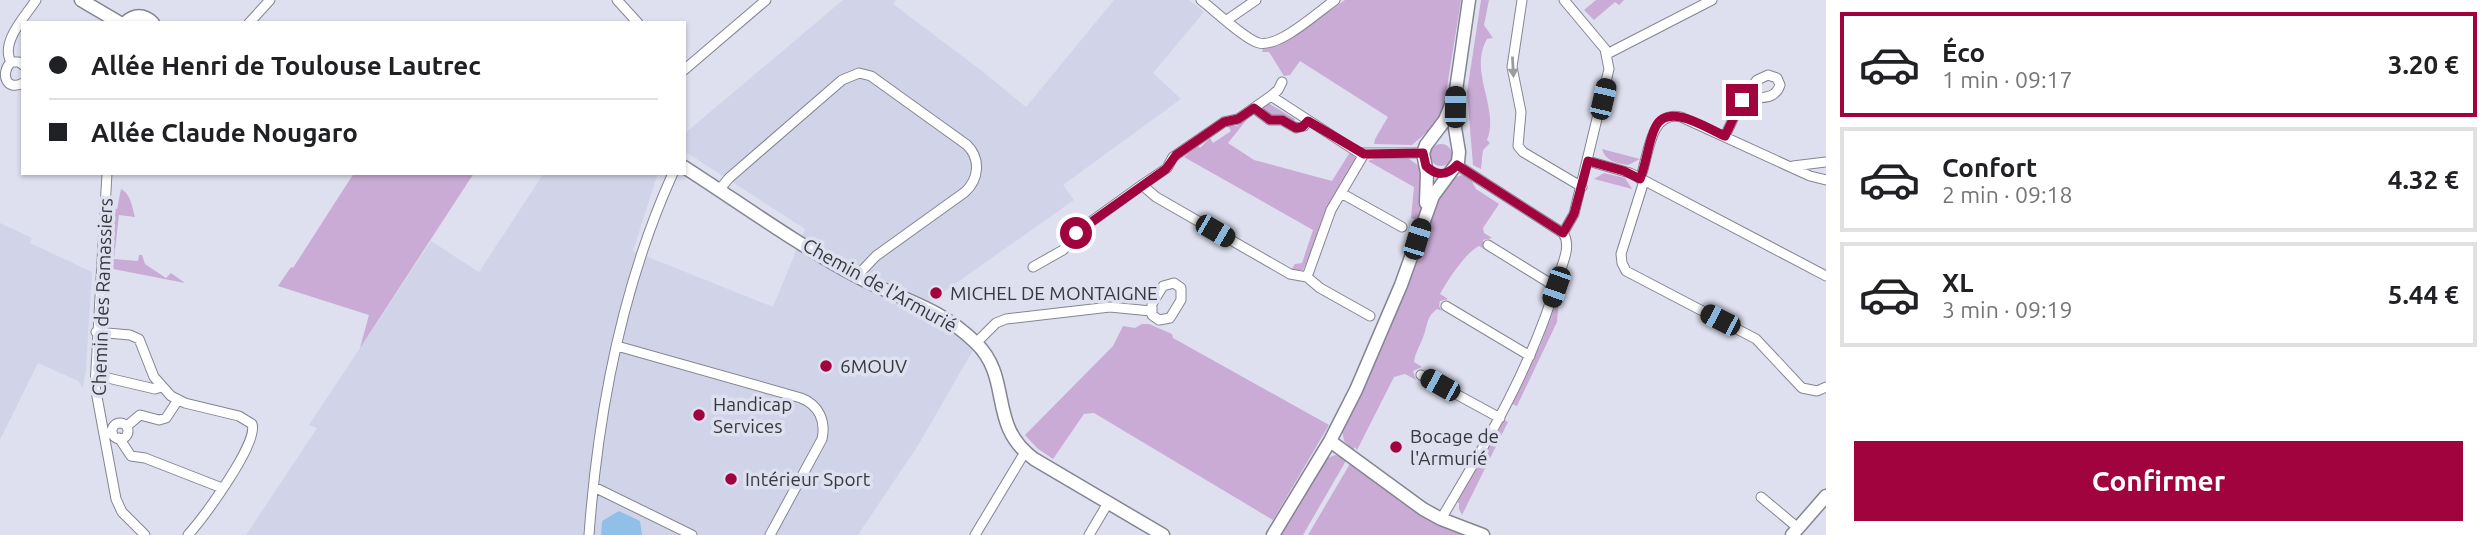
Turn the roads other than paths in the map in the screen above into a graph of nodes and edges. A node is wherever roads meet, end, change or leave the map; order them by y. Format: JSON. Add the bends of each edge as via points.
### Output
{"nodes":[{"id":1,"x":36,"y":0,"type":"edge"},
{"id":2,"x":81,"y":0,"type":"edge"},
{"id":3,"x":270,"y":0,"type":"edge"},
{"id":4,"x":617,"y":0,"type":"edge"},
{"id":5,"x":766,"y":0,"type":"edge"},
{"id":6,"x":1201,"y":0,"type":"edge"},
{"id":7,"x":1256,"y":0,"type":"edge"},
{"id":8,"x":1335,"y":0,"type":"edge"},
{"id":9,"x":1469,"y":0,"type":"edge"},
{"id":10,"x":1522,"y":0,"type":"edge"},
{"id":11,"x":1564,"y":0,"type":"edge"},
{"id":12,"x":1712,"y":0,"type":"edge"},
{"id":13,"x":1227,"y":20,"type":"junction"},
{"id":14,"x":23,"y":21,"type":"edge"},
{"id":15,"x":118,"y":21,"type":"edge"},
{"id":16,"x":125,"y":21,"type":"edge"},
{"id":17,"x":150,"y":21,"type":"edge"},
{"id":18,"x":251,"y":21,"type":"edge"},
{"id":19,"x":636,"y":21,"type":"edge"},
{"id":20,"x":21,"y":24,"type":"edge"},
{"id":21,"x":1607,"y":54,"type":"junction"},
{"id":22,"x":11,"y":62,"type":"junction"},
{"id":23,"x":21,"y":64,"type":"edge"},
{"id":24,"x":686,"y":68,"type":"edge"},
{"id":25,"x":1282,"y":82,"type":"dead end"},
{"id":26,"x":21,"y":84,"type":"edge"},
{"id":27,"x":1456,"y":90,"type":"junction"},
{"id":28,"x":1271,"y":96,"type":"junction"},
{"id":29,"x":1742,"y":100,"type":"dead end"},
{"id":30,"x":1254,"y":108,"type":"junction"},
{"id":31,"x":1308,"y":121,"type":"junction"},
{"id":32,"x":1725,"y":136,"type":"junction"},
{"id":33,"x":1431,"y":140,"type":"junction"},
{"id":34,"x":1457,"y":145,"type":"junction"},
{"id":35,"x":1364,"y":154,"type":"junction"},
{"id":36,"x":1424,"y":159,"type":"junction"},
{"id":37,"x":1588,"y":161,"type":"junction"},
{"id":38,"x":1826,"y":163,"type":"edge"},
{"id":39,"x":1791,"y":166,"type":"junction"},
{"id":40,"x":686,"y":168,"type":"edge"},
{"id":41,"x":1454,"y":168,"type":"junction"},
{"id":42,"x":107,"y":175,"type":"edge"},
{"id":43,"x":672,"y":175,"type":"edge"},
{"id":44,"x":1642,"y":180,"type":"junction"},
{"id":45,"x":1826,"y":180,"type":"edge"},
{"id":46,"x":1142,"y":185,"type":"junction"},
{"id":47,"x":1582,"y":187,"type":"junction"},
{"id":48,"x":719,"y":190,"type":"junction"},
{"id":49,"x":1341,"y":193,"type":"junction"},
{"id":50,"x":1425,"y":214,"type":"junction"},
{"id":51,"x":1402,"y":227,"type":"dead end"},
{"id":52,"x":1563,"y":233,"type":"junction"},
{"id":53,"x":1488,"y":245,"type":"dead end"},
{"id":54,"x":1033,"y":267,"type":"dead end"},
{"id":55,"x":856,"y":276,"type":"junction"},
{"id":56,"x":1826,"y":276,"type":"edge"},
{"id":57,"x":1307,"y":277,"type":"junction"},
{"id":58,"x":1556,"y":287,"type":"junction"},
{"id":59,"x":1446,"y":306,"type":"dead end"},
{"id":60,"x":1151,"y":311,"type":"dead end"},
{"id":61,"x":1370,"y":316,"type":"dead end"},
{"id":62,"x":96,"y":332,"type":"junction"},
{"id":63,"x":976,"y":343,"type":"junction"},
{"id":64,"x":617,"y":346,"type":"junction"},
{"id":65,"x":1530,"y":356,"type":"junction"},
{"id":66,"x":1421,"y":375,"type":"dead end"},
{"id":67,"x":108,"y":378,"type":"dead end"},
{"id":68,"x":161,"y":387,"type":"junction"},
{"id":69,"x":1826,"y":387,"type":"edge"},
{"id":70,"x":178,"y":400,"type":"junction"},
{"id":71,"x":1500,"y":418,"type":"junction"},
{"id":72,"x":1330,"y":441,"type":"junction"},
{"id":73,"x":1025,"y":452,"type":"junction"},
{"id":74,"x":594,"y":487,"type":"junction"},
{"id":75,"x":222,"y":488,"type":"junction"},
{"id":76,"x":1824,"y":496,"type":"edge"},
{"id":77,"x":1761,"y":498,"type":"dead end"},
{"id":78,"x":1108,"y":503,"type":"junction"},
{"id":79,"x":1441,"y":519,"type":"junction"},
{"id":80,"x":1795,"y":531,"type":"edge"},
{"id":81,"x":145,"y":535,"type":"edge"},
{"id":82,"x":188,"y":535,"type":"edge"},
{"id":83,"x":589,"y":535,"type":"edge"},
{"id":84,"x":692,"y":535,"type":"edge"},
{"id":85,"x":770,"y":535,"type":"edge"},
{"id":86,"x":975,"y":535,"type":"edge"},
{"id":87,"x":1088,"y":535,"type":"edge"},
{"id":88,"x":1163,"y":535,"type":"edge"},
{"id":89,"x":1273,"y":535,"type":"edge"},
{"id":90,"x":1483,"y":535,"type":"edge"}],
"edges":[{"from":1,"to":14,"type":"street"},
{"from":2,"to":15,"type":"street"},
{"from":3,"to":18,"type":"street"},
{"from":4,"to":19,"type":"street"},
{"from":5,"to":24,"type":"street"},
{"from":6,"to":13,"type":"street"},
{"from":7,"to":13,"type":"street"},
{"from":8,"to":13,"type":"street","via":[[1271,43],[1255,42]]},
{"from":9,"to":27,"type":"street"},
{"from":10,"to":47,"type":"street","one_way":true,"via":[[1512,58],[1521,112],[1518,146]]},
{"from":11,"to":21,"type":"street"},
{"from":12,"to":21,"type":"street"},
{"from":16,"to":17,"type":"street","via":[[138,16]]},
{"from":20,"to":22,"type":"street","via":[[8,44]]},
{"from":21,"to":37,"type":"street","via":[[1608,78]]},
{"from":22,"to":23,"type":"street"},
{"from":22,"to":26,"type":"street","via":[[2,74],[5,81],[11,86]]},
{"from":25,"to":28,"type":"street"},
{"from":27,"to":33,"type":"street","via":[[1445,120]]},
{"from":27,"to":34,"type":"street"},
{"from":28,"to":30,"type":"street"},
{"from":28,"to":31,"type":"street"},
{"from":29,"to":32,"type":"street"},
{"from":30,"to":31,"type":"street","via":[[1270,120],[1282,120],[1296,128]]},
{"from":30,"to":46,"type":"street","via":[[1205,135]]},
{"from":31,"to":35,"type":"street"},
{"from":32,"to":39,"type":"street"},
{"from":32,"to":44,"type":"street","via":[[1678,116],[1665,117],[1657,124]]},
{"from":33,"to":34,"type":"street","via":[[1446,137]]},
{"from":33,"to":36,"type":"street"},
{"from":34,"to":41,"type":"street","via":[[1460,155]]},
{"from":35,"to":36,"type":"street"},
{"from":35,"to":49,"type":"street"},
{"from":36,"to":41,"type":"street","via":[[1437,173]]},
{"from":36,"to":50,"type":"street"},
{"from":37,"to":44,"type":"street"},
{"from":37,"to":47,"type":"street"},
{"from":38,"to":39,"type":"street"},
{"from":39,"to":45,"type":"street"},
{"from":40,"to":48,"type":"street","name":"Chemin de l'Armurié"},
{"from":41,"to":50,"type":"street"},
{"from":41,"to":52,"type":"street"},
{"from":42,"to":62,"type":"street","name":"Chemin des Ramassiers"},
{"from":43,"to":64,"type":"street","via":[[638,267]]},
{"from":44,"to":56,"type":"street"},
{"from":44,"to":69,"type":"street","via":[[1621,254],[1627,272],[1749,334],[1802,388],[1818,391]]},
{"from":46,"to":54,"type":"street","via":[[1085,226],[1063,250]]},
{"from":46,"to":57,"type":"street","via":[[1290,274]]},
{"from":47,"to":52,"type":"street"},
{"from":48,"to":55,"type":"street","name":"Chemin de l'Armurié"},
{"from":48,"to":55,"type":"street","via":[[842,80],[859,73],[872,76],[967,145],[977,166],[965,192],[876,256]]},
{"from":49,"to":51,"type":"street"},
{"from":49,"to":57,"type":"street"},
{"from":50,"to":72,"type":"street","via":[[1374,353]]},
{"from":52,"to":58,"type":"street","via":[[1567,244]]},
{"from":53,"to":58,"type":"street"},
{"from":55,"to":63,"type":"street","name":"Chemin de l'Armurié","via":[[930,309]]},
{"from":57,"to":61,"type":"street"},
{"from":58,"to":65,"type":"street"},
{"from":59,"to":65,"type":"street"},
{"from":60,"to":63,"type":"street","via":[[1110,307],[1006,319]]},
{"from":62,"to":68,"type":"street","via":[[135,336]]},
{"from":62,"to":81,"type":"street","name":"Chemin des Ramassiers","via":[[96,398],[116,499]]},
{"from":63,"to":73,"type":"street","name":"Chemin de l'Armurié","via":[[995,369],[1005,422]]},
{"from":64,"to":74,"type":"street"},
{"from":64,"to":85,"type":"street","via":[[808,400],[817,408],[822,439]]},
{"from":65,"to":71,"type":"street"},
{"from":66,"to":71,"type":"street"},
{"from":67,"to":68,"type":"street"},
{"from":68,"to":70,"type":"street"},
{"from":70,"to":75,"type":"street","via":[[239,416],[252,424],[253,438]]},
{"from":70,"to":75,"type":"street","via":[[166,418],[140,415],[127,426],[114,426],[114,435],[131,456]]},
{"from":71,"to":79,"type":"street"},
{"from":72,"to":79,"type":"street"},
{"from":72,"to":89,"type":"street"},
{"from":73,"to":78,"type":"street","name":"Chemin de l'Armurié"},
{"from":73,"to":86,"type":"street"},
{"from":74,"to":83,"type":"street"},
{"from":74,"to":84,"type":"street"},
{"from":75,"to":82,"type":"street"},
{"from":76,"to":80,"type":"street"},
{"from":77,"to":80,"type":"street"},
{"from":78,"to":87,"type":"street"},
{"from":78,"to":88,"type":"street","name":"Chemin de l'Armurié"},
{"from":79,"to":90,"type":"street"}]}
